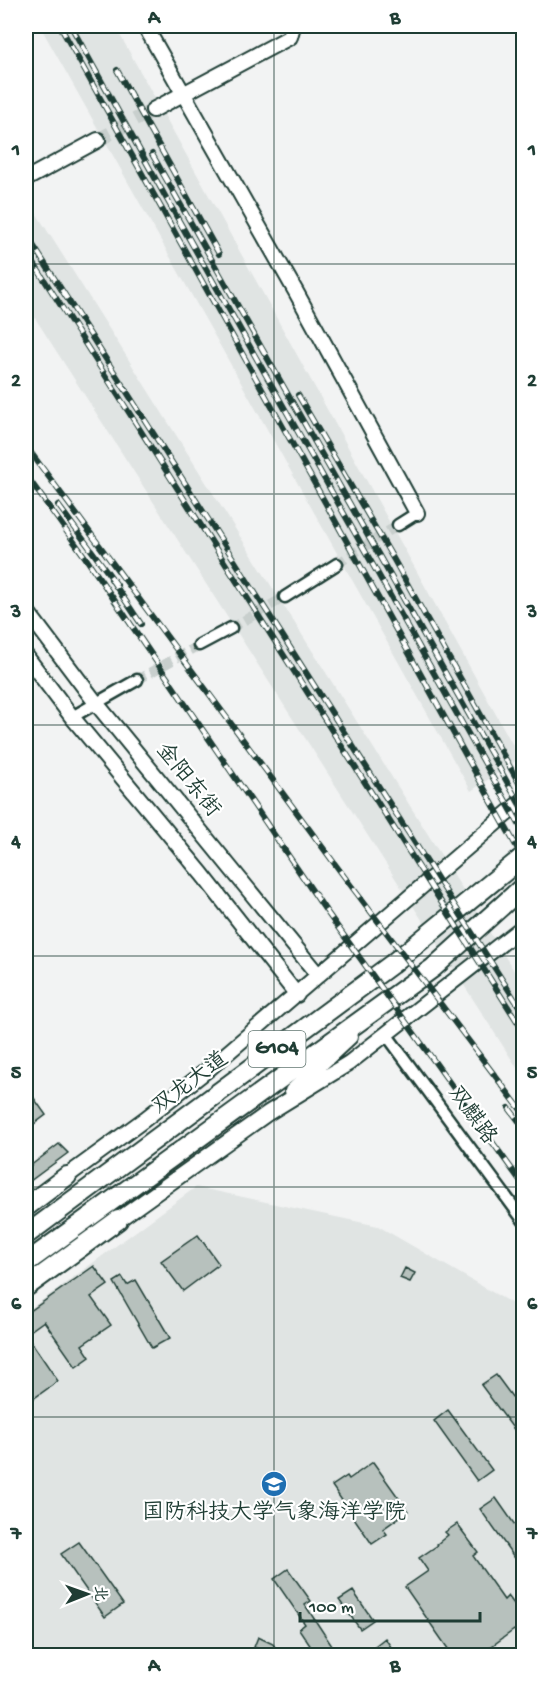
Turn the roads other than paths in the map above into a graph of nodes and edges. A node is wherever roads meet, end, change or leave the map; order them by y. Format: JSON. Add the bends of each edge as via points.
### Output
{"nodes":[{"id":1,"x":145,"y":26,"type":"edge"},
{"id":2,"x":293,"y":26,"type":"edge"},
{"id":3,"x":184,"y":94,"type":"junction"},
{"id":4,"x":153,"y":110,"type":"tunnel mouth"},
{"id":5,"x":98,"y":140,"type":"tunnel mouth"},
{"id":6,"x":28,"y":178,"type":"dead end"},
{"id":7,"x":417,"y":513,"type":"joint"},
{"id":8,"x":398,"y":525,"type":"tunnel mouth"},
{"id":9,"x":337,"y":564,"type":"tunnel mouth"},
{"id":10,"x":285,"y":597,"type":"tunnel mouth"},
{"id":11,"x":26,"y":610,"type":"edge"},
{"id":12,"x":231,"y":628,"type":"tunnel mouth"},
{"id":13,"x":199,"y":645,"type":"tunnel mouth"},
{"id":14,"x":26,"y":656,"type":"edge"},
{"id":15,"x":137,"y":680,"type":"tunnel mouth"},
{"id":16,"x":96,"y":703,"type":"junction"},
{"id":17,"x":72,"y":717,"type":"junction"},
{"id":18,"x":524,"y":799,"type":"edge"},
{"id":19,"x":524,"y":856,"type":"edge"},
{"id":20,"x":524,"y":886,"type":"edge"},
{"id":21,"x":524,"y":926,"type":"edge"},
{"id":22,"x":318,"y":975,"type":"junction"},
{"id":23,"x":297,"y":995,"type":"junction"},
{"id":24,"x":389,"y":1000,"type":"junction"},
{"id":25,"x":387,"y":1034,"type":"junction"},
{"id":26,"x":268,"y":1113,"type":"junction"},
{"id":27,"x":67,"y":1176,"type":"joint"},
{"id":28,"x":26,"y":1207,"type":"edge"},
{"id":29,"x":118,"y":1220,"type":"joint"},
{"id":30,"x":524,"y":1221,"type":"edge"},
{"id":31,"x":26,"y":1235,"type":"edge"},
{"id":32,"x":26,"y":1263,"type":"edge"},
{"id":33,"x":26,"y":1287,"type":"edge"}],
"edges":[{"from":1,"to":3,"type":"street"},
{"from":2,"to":3,"type":"street","via":[[290,37]]},
{"from":3,"to":4,"type":"street"},
{"from":3,"to":7,"type":"street"},
{"from":5,"to":6,"type":"street"},
{"from":7,"to":8,"type":"street"},
{"from":9,"to":10,"type":"street"},
{"from":11,"to":16,"type":"street","name":"金阳东街"},
{"from":12,"to":13,"type":"street"},
{"from":14,"to":17,"type":"street"},
{"from":15,"to":16,"type":"street"},
{"from":16,"to":17,"type":"street"},
{"from":16,"to":22,"type":"street","name":"金阳东街"},
{"from":17,"to":23,"type":"street"},
{"from":18,"to":22,"type":"street"},
{"from":19,"to":31,"type":"highway","name":"双龙大道","number":"G104","via":[[392,964]]},
{"from":20,"to":24,"type":"highway","number":"G104","via":[[433,968]]},
{"from":21,"to":25,"type":"street"},
{"from":22,"to":23,"type":"street"},
{"from":23,"to":27,"type":"street","via":[[183,1089]]},
{"from":24,"to":26,"type":"street"},
{"from":24,"to":32,"type":"highway","number":"G104"},
{"from":25,"to":26,"type":"street","via":[[349,1063]]},
{"from":25,"to":30,"type":"street","name":"双麒路"},
{"from":26,"to":29,"type":"street"},
{"from":27,"to":28,"type":"highway"},
{"from":29,"to":33,"type":"highway"}]}
